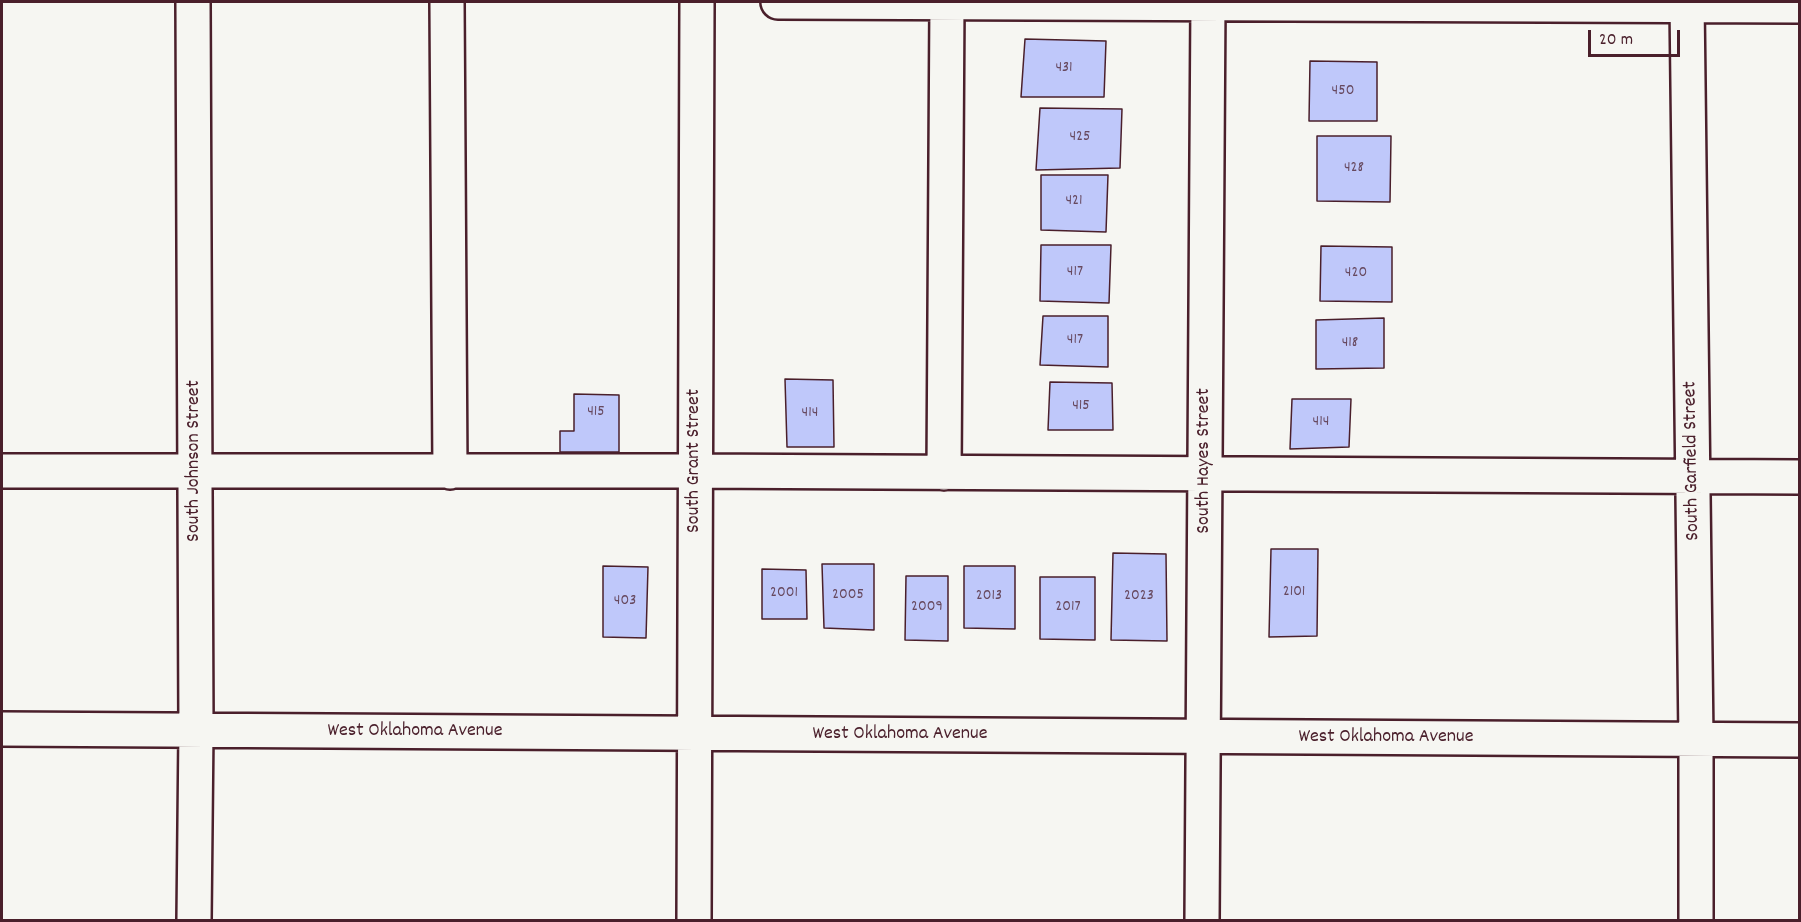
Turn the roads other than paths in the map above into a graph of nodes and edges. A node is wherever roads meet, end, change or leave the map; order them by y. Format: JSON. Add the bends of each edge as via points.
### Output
{"nodes":[{"id":1,"x":193,"y":2,"type":"edge"},
{"id":2,"x":447,"y":2,"type":"edge"},
{"id":3,"x":697,"y":2,"type":"edge"},
{"id":4,"x":778,"y":2,"type":"edge"},
{"id":5,"x":947,"y":2,"type":"edge"},
{"id":6,"x":1208,"y":2,"type":"edge"},
{"id":7,"x":1687,"y":3,"type":"edge"},
{"id":8,"x":1800,"y":6,"type":"edge"},
{"id":9,"x":2,"y":471,"type":"edge"},
{"id":10,"x":695,"y":471,"type":"junction"},
{"id":11,"x":195,"y":472,"type":"junction"},
{"id":12,"x":450,"y":472,"type":"junction"},
{"id":13,"x":944,"y":473,"type":"junction"},
{"id":14,"x":1205,"y":474,"type":"junction"},
{"id":15,"x":1693,"y":477,"type":"junction"},
{"id":16,"x":1800,"y":477,"type":"edge"},
{"id":17,"x":2,"y":729,"type":"edge"},
{"id":18,"x":196,"y":730,"type":"junction"},
{"id":19,"x":695,"y":734,"type":"junction"},
{"id":20,"x":1203,"y":737,"type":"junction"},
{"id":21,"x":1696,"y":740,"type":"junction"},
{"id":22,"x":1800,"y":740,"type":"edge"},
{"id":23,"x":194,"y":921,"type":"edge"},
{"id":24,"x":694,"y":921,"type":"edge"},
{"id":25,"x":1202,"y":921,"type":"edge"},
{"id":26,"x":1696,"y":921,"type":"edge"}],
"edges":[{"from":1,"to":11,"type":"street","name":"South Johnson Street"},
{"from":2,"to":12,"type":"street"},
{"from":3,"to":10,"type":"street","name":"South Grant Street"},
{"from":4,"to":5,"type":"street"},
{"from":5,"to":6,"type":"street"},
{"from":5,"to":13,"type":"street"},
{"from":6,"to":7,"type":"street"},
{"from":6,"to":14,"type":"street","name":"South Hayes Street"},
{"from":7,"to":8,"type":"street"},
{"from":7,"to":15,"type":"street","name":"South Garfield Street"},
{"from":9,"to":11,"type":"street"},
{"from":10,"to":12,"type":"street"},
{"from":10,"to":13,"type":"street"},
{"from":10,"to":19,"type":"street","name":"South Grant Street"},
{"from":11,"to":12,"type":"street"},
{"from":11,"to":18,"type":"street","name":"South Johnson Street"},
{"from":13,"to":14,"type":"street"},
{"from":14,"to":15,"type":"street"},
{"from":14,"to":20,"type":"street","name":"South Hayes Street"},
{"from":15,"to":16,"type":"street"},
{"from":15,"to":21,"type":"street","name":"South Garfield Street"},
{"from":17,"to":18,"type":"street","name":"West Oklahoma Avenue"},
{"from":18,"to":19,"type":"street","name":"West Oklahoma Avenue"},
{"from":18,"to":23,"type":"street","name":"South Johnson Street"},
{"from":19,"to":20,"type":"street","name":"West Oklahoma Avenue"},
{"from":19,"to":24,"type":"street","name":"South Grant Street"},
{"from":20,"to":21,"type":"street","name":"West Oklahoma Avenue"},
{"from":20,"to":25,"type":"street","name":"South Hayes Street"},
{"from":21,"to":22,"type":"street","name":"West Oklahoma Avenue"},
{"from":21,"to":26,"type":"street","name":"South Garfield Street"}]}
